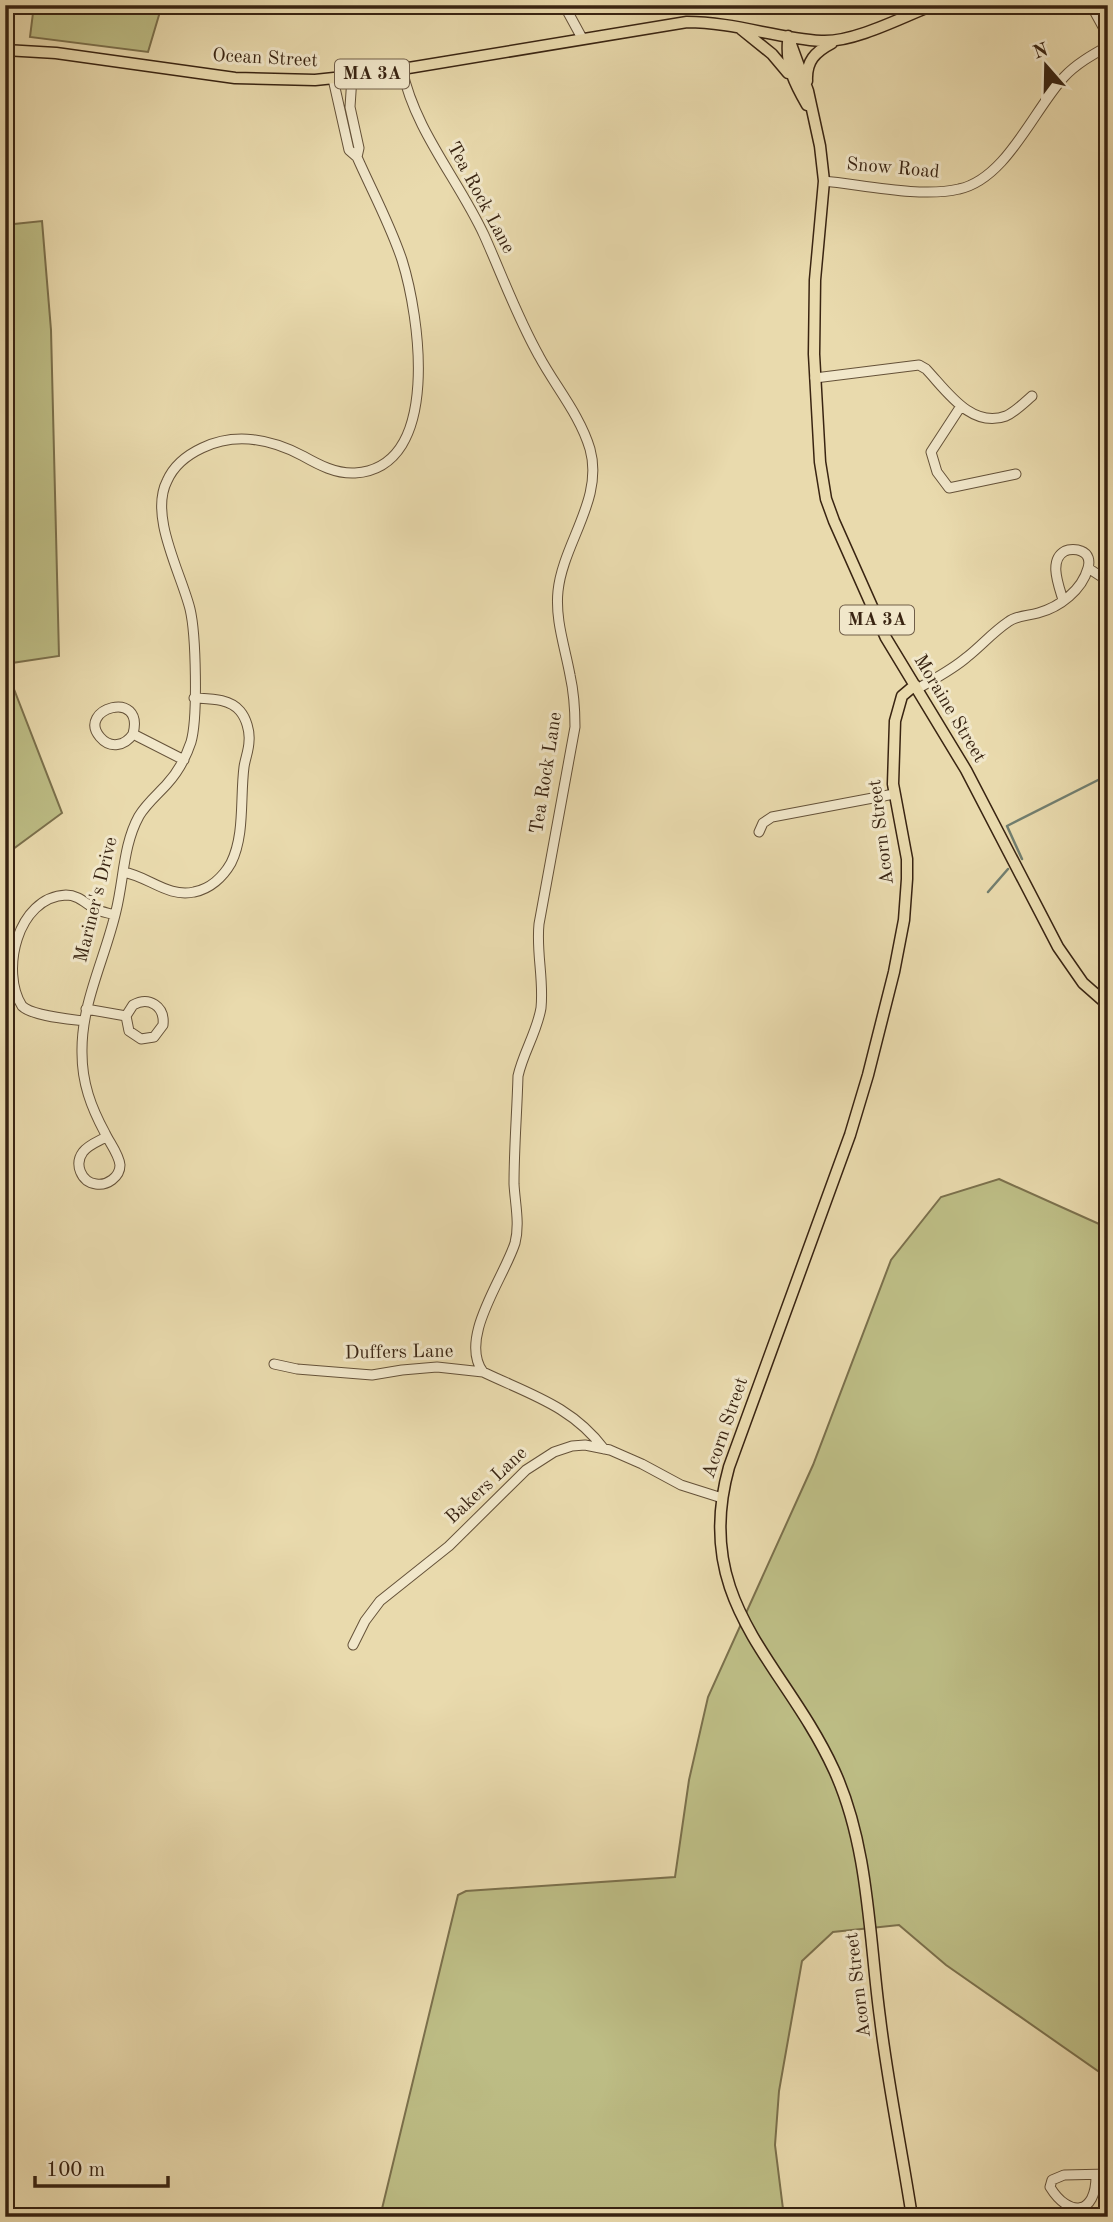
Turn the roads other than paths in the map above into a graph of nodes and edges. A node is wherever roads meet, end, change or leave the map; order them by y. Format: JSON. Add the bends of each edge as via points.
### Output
{"nodes":[{"id":1,"x":564,"y":5,"type":"edge"},
{"id":2,"x":933,"y":5,"type":"edge"},
{"id":3,"x":1091,"y":5,"type":"edge"},
{"id":4,"x":737,"y":26,"type":"junction"},
{"id":5,"x":854,"y":35,"type":"junction"},
{"id":6,"x":788,"y":36,"type":"junction"},
{"id":7,"x":1108,"y":36,"type":"edge"},
{"id":8,"x":582,"y":38,"type":"junction"},
{"id":9,"x":1108,"y":46,"type":"edge"},
{"id":10,"x":5,"y":50,"type":"edge"},
{"id":11,"x":402,"y":69,"type":"junction"},
{"id":12,"x":352,"y":77,"type":"junction"},
{"id":13,"x":792,"y":77,"type":"junction"},
{"id":14,"x":332,"y":79,"type":"junction"},
{"id":15,"x":808,"y":91,"type":"junction"},
{"id":16,"x":813,"y":115,"type":"junction"},
{"id":17,"x":357,"y":157,"type":"junction"},
{"id":18,"x":824,"y":181,"type":"junction"},
{"id":19,"x":815,"y":378,"type":"junction"},
{"id":20,"x":1032,"y":396,"type":"dead end"},
{"id":21,"x":961,"y":406,"type":"junction"},
{"id":22,"x":1016,"y":474,"type":"dead end"},
{"id":23,"x":1088,"y":568,"type":"junction"},
{"id":24,"x":1108,"y":581,"type":"edge"},
{"id":25,"x":1063,"y":600,"type":"junction"},
{"id":26,"x":916,"y":687,"type":"junction"},
{"id":27,"x":194,"y":698,"type":"junction"},
{"id":28,"x":133,"y":734,"type":"junction"},
{"id":29,"x":184,"y":760,"type":"junction"},
{"id":30,"x":894,"y":794,"type":"junction"},
{"id":31,"x":759,"y":832,"type":"dead end"},
{"id":32,"x":123,"y":872,"type":"junction"},
{"id":33,"x":116,"y":915,"type":"junction"},
{"id":34,"x":1108,"y":1005,"type":"edge"},
{"id":35,"x":86,"y":1009,"type":"junction"},
{"id":36,"x":126,"y":1016,"type":"junction"},
{"id":37,"x":84,"y":1021,"type":"junction"},
{"id":38,"x":106,"y":1137,"type":"junction"},
{"id":39,"x":274,"y":1364,"type":"dead end"},
{"id":40,"x":483,"y":1372,"type":"junction"},
{"id":41,"x":604,"y":1449,"type":"junction"},
{"id":42,"x":722,"y":1498,"type":"junction"},
{"id":43,"x":353,"y":1646,"type":"dead end"},
{"id":44,"x":1108,"y":2174,"type":"edge"},
{"id":45,"x":1096,"y":2176,"type":"junction"},
{"id":46,"x":912,"y":2217,"type":"edge"}],
"edges":[{"from":1,"to":8,"type":"street"},
{"from":2,"to":5,"type":"main road","name":"Ocean Street"},
{"from":3,"to":7,"type":"street"},
{"from":4,"to":6,"type":"main road","name":"Ocean Street","number":"MA 3A"},
{"from":4,"to":8,"type":"main road","name":"Ocean Street","number":"MA 3A","via":[[687,22]]},
{"from":4,"to":13,"type":"main road","number":"MA 3A"},
{"from":5,"to":6,"type":"main road","name":"Ocean Street","via":[[823,41]]},
{"from":5,"to":15,"type":"main road","via":[[816,53],[808,66]]},
{"from":6,"to":13,"type":"main road","name":"Moraine Street","number":"MA 3A"},
{"from":6,"to":15,"type":"main road","name":"Moraine Street","number":"MA 3A"},
{"from":8,"to":11,"type":"main road","name":"Ocean Street","number":"MA 3A"},
{"from":9,"to":18,"type":"street","name":"Snow Road","via":[[1064,77],[1012,148],[974,184],[922,192]]},
{"from":10,"to":14,"type":"main road","name":"Ocean Street","number":"MA 3A","via":[[242,79]]},
{"from":11,"to":12,"type":"main road","name":"Ocean Street","number":"MA 3A"},
{"from":11,"to":40,"type":"street","name":"Tea Rock Lane","via":[[418,119],[483,234],[592,459],[588,498],[558,589],[575,727],[537,940],[540,1016],[518,1076],[517,1229],[475,1346],[475,1361]]},
{"from":12,"to":14,"type":"main road","name":"Ocean Street","number":"MA 3A"},
{"from":12,"to":17,"type":"street","via":[[350,107]]},
{"from":13,"to":16,"type":"main road","name":"Moraine Street","number":"MA 3A"},
{"from":14,"to":17,"type":"street","name":"Mariner's Drive","via":[[349,150]]},
{"from":15,"to":16,"type":"main road","name":"Moraine Street","number":"MA 3A"},
{"from":16,"to":18,"type":"main road","name":"Moraine Street","number":"MA 3A"},
{"from":17,"to":27,"type":"street","name":"Mariner's Drive","via":[[401,257],[412,299],[418,362],[409,432],[385,462],[359,473],[326,468],[262,440],[234,439],[187,456],[172,472],[161,503],[191,611]]},
{"from":18,"to":19,"type":"main road","name":"Moraine Street","number":"MA 3A","via":[[815,280]]},
{"from":19,"to":21,"type":"street","via":[[919,365]]},
{"from":19,"to":26,"type":"main road","name":"Moraine Street","number":"MA 3A","via":[[820,461],[834,521],[886,638]]},
{"from":20,"to":21,"type":"street","via":[[1007,416],[986,417]]},
{"from":21,"to":22,"type":"street","via":[[931,452],[937,472],[949,488]]},
{"from":23,"to":24,"type":"street"},
{"from":23,"to":25,"type":"street","via":[[1080,586]]},
{"from":23,"to":25,"type":"street","via":[[1088,557],[1081,551],[1072,549],[1058,558],[1055,566]]},
{"from":25,"to":26,"type":"street","via":[[1040,613],[1010,620],[970,656]]},
{"from":26,"to":30,"type":"main road","name":"Acorn Street","via":[[902,696],[897,708]]},
{"from":26,"to":34,"type":"main road","name":"Moraine Street","number":"MA 3A","via":[[965,769],[1058,947],[1083,983]]},
{"from":27,"to":29,"type":"street","name":"Mariner's Drive","via":[[195,725]]},
{"from":27,"to":32,"type":"street","via":[[232,704],[240,710],[248,731],[239,837],[232,860],[214,883],[193,892],[169,891]]},
{"from":28,"to":28,"type":"street","via":[[133,716],[119,706],[107,708],[96,723],[101,739],[110,744],[120,744]]},
{"from":28,"to":29,"type":"street"},
{"from":29,"to":32,"type":"street","name":"Mariner's Drive","via":[[141,812]]},
{"from":30,"to":31,"type":"street","via":[[772,817]]},
{"from":30,"to":42,"type":"main road","name":"Acorn Street","via":[[907,879],[894,972],[850,1135],[741,1432]]},
{"from":32,"to":33,"type":"street","name":"Mariner's Drive"},
{"from":33,"to":35,"type":"street","name":"Mariner's Drive"},
{"from":33,"to":37,"type":"street","via":[[66,895],[31,909],[13,935],[7,976],[22,1006]]},
{"from":35,"to":36,"type":"street"},
{"from":35,"to":37,"type":"street","name":"Mariner's Drive"},
{"from":36,"to":36,"type":"street","via":[[129,1031],[141,1039],[154,1037],[163,1025],[161,1010],[147,1001],[133,1005]]},
{"from":37,"to":38,"type":"street","name":"Mariner's Drive","via":[[85,1088]]},
{"from":38,"to":38,"type":"street","name":"Mariner's Drive","via":[[120,1165],[118,1174],[103,1185],[94,1184],[82,1176],[79,1160],[88,1147]]},
{"from":39,"to":40,"type":"street","name":"Duffers Lane","via":[[372,1375],[437,1367]]},
{"from":40,"to":41,"type":"street","via":[[558,1406]]},
{"from":41,"to":42,"type":"street","name":"Bakers Lane","via":[[681,1485]]},
{"from":41,"to":43,"type":"street","name":"Bakers Lane","via":[[572,1446],[536,1462],[449,1546],[380,1601]]},
{"from":42,"to":46,"type":"main road","name":"Acorn Street","via":[[720,1545],[734,1600],[826,1753],[851,1818]]},
{"from":44,"to":45,"type":"street"},
{"from":45,"to":45,"type":"street","via":[[1096,2192],[1083,2207],[1068,2207],[1050,2187],[1052,2180],[1064,2175]]}]}
